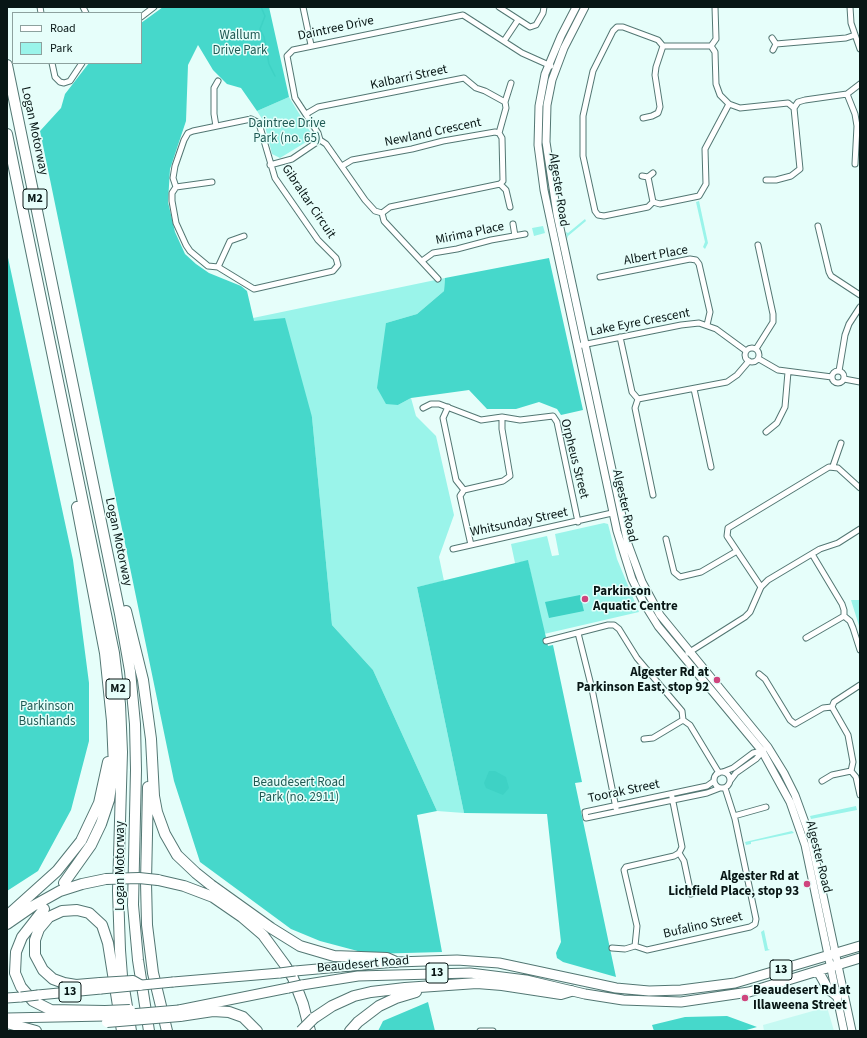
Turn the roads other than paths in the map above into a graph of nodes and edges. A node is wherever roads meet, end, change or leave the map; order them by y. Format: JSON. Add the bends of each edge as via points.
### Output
{"nodes":[{"id":1,"x":303,"y":7,"type":"edge"},
{"id":2,"x":499,"y":7,"type":"edge"},
{"id":3,"x":544,"y":7,"type":"edge"},
{"id":4,"x":576,"y":7,"type":"edge"},
{"id":5,"x":584,"y":7,"type":"edge"},
{"id":6,"x":715,"y":7,"type":"edge"},
{"id":7,"x":850,"y":7,"type":"edge"},
{"id":8,"x":150,"y":8,"type":"edge"},
{"id":9,"x":142,"y":16,"type":"edge"},
{"id":10,"x":518,"y":20,"type":"junction"},
{"id":11,"x":855,"y":35,"type":"junction"},
{"id":12,"x":772,"y":38,"type":"dead end"},
{"id":13,"x":504,"y":41,"type":"junction"},
{"id":14,"x":776,"y":44,"type":"junction"},
{"id":15,"x":311,"y":46,"type":"junction"},
{"id":16,"x":663,"y":46,"type":"junction"},
{"id":17,"x":711,"y":46,"type":"junction"},
{"id":18,"x":860,"y":49,"type":"edge"},
{"id":19,"x":773,"y":50,"type":"dead end"},
{"id":20,"x":52,"y":64,"type":"edge"},
{"id":21,"x":81,"y":64,"type":"edge"},
{"id":22,"x":7,"y":65,"type":"edge"},
{"id":23,"x":548,"y":65,"type":"junction"},
{"id":24,"x":556,"y":68,"type":"junction"},
{"id":25,"x":218,"y":81,"type":"dead end"},
{"id":26,"x":511,"y":83,"type":"dead end"},
{"id":27,"x":860,"y":84,"type":"edge"},
{"id":28,"x":847,"y":94,"type":"junction"},
{"id":29,"x":505,"y":102,"type":"junction"},
{"id":30,"x":729,"y":104,"type":"junction"},
{"id":31,"x":794,"y":108,"type":"junction"},
{"id":32,"x":306,"y":114,"type":"junction"},
{"id":33,"x":643,"y":118,"type":"dead end"},
{"id":34,"x":216,"y":126,"type":"junction"},
{"id":35,"x":499,"y":133,"type":"junction"},
{"id":36,"x":7,"y":134,"type":"edge"},
{"id":37,"x":320,"y":140,"type":"junction"},
{"id":38,"x":856,"y":164,"type":"dead end"},
{"id":39,"x":270,"y":165,"type":"junction"},
{"id":40,"x":342,"y":166,"type":"junction"},
{"id":41,"x":642,"y":176,"type":"dead end"},
{"id":42,"x":766,"y":180,"type":"dead end"},
{"id":43,"x":212,"y":182,"type":"dead end"},
{"id":44,"x":500,"y":184,"type":"junction"},
{"id":45,"x":176,"y":187,"type":"junction"},
{"id":46,"x":653,"y":202,"type":"junction"},
{"id":47,"x":510,"y":207,"type":"dead end"},
{"id":48,"x":382,"y":213,"type":"junction"},
{"id":49,"x":513,"y":224,"type":"dead end"},
{"id":50,"x":818,"y":226,"type":"dead end"},
{"id":51,"x":525,"y":234,"type":"dead end"},
{"id":52,"x":244,"y":236,"type":"dead end"},
{"id":53,"x":515,"y":236,"type":"junction"},
{"id":54,"x":758,"y":245,"type":"dead end"},
{"id":55,"x":422,"y":261,"type":"junction"},
{"id":56,"x":218,"y":267,"type":"junction"},
{"id":57,"x":600,"y":278,"type":"dead end"},
{"id":58,"x":438,"y":279,"type":"dead end"},
{"id":59,"x":860,"y":295,"type":"edge"},
{"id":60,"x":860,"y":307,"type":"edge"},
{"id":61,"x":707,"y":325,"type":"junction"},
{"id":62,"x":620,"y":337,"type":"junction"},
{"id":63,"x":585,"y":345,"type":"junction"},
{"id":64,"x":577,"y":346,"type":"junction"},
{"id":65,"x":756,"y":349,"type":"junction"},
{"id":66,"x":746,"y":351,"type":"junction"},
{"id":67,"x":759,"y":359,"type":"junction"},
{"id":68,"x":749,"y":361,"type":"junction"},
{"id":69,"x":839,"y":371,"type":"junction"},
{"id":70,"x":788,"y":372,"type":"junction"},
{"id":71,"x":832,"y":377,"type":"junction"},
{"id":72,"x":844,"y":379,"type":"junction"},
{"id":73,"x":860,"y":382,"type":"edge"},
{"id":74,"x":694,"y":389,"type":"junction"},
{"id":75,"x":638,"y":399,"type":"junction"},
{"id":76,"x":448,"y":407,"type":"junction"},
{"id":77,"x":423,"y":408,"type":"dead end"},
{"id":78,"x":502,"y":417,"type":"junction"},
{"id":79,"x":68,"y":432,"type":"junction"},
{"id":80,"x":766,"y":432,"type":"dead end"},
{"id":81,"x":841,"y":443,"type":"dead end"},
{"id":82,"x":833,"y":466,"type":"junction"},
{"id":83,"x":711,"y":467,"type":"dead end"},
{"id":84,"x":860,"y":488,"type":"edge"},
{"id":85,"x":464,"y":490,"type":"junction"},
{"id":86,"x":654,"y":495,"type":"dead end"},
{"id":87,"x":620,"y":510,"type":"junction"},
{"id":88,"x":612,"y":513,"type":"junction"},
{"id":89,"x":578,"y":522,"type":"junction"},
{"id":90,"x":860,"y":529,"type":"edge"},
{"id":91,"x":666,"y":539,"type":"dead end"},
{"id":92,"x":471,"y":545,"type":"junction"},
{"id":93,"x":453,"y":549,"type":"dead end"},
{"id":94,"x":737,"y":551,"type":"junction"},
{"id":95,"x":812,"y":554,"type":"junction"},
{"id":96,"x":761,"y":587,"type":"junction"},
{"id":97,"x":115,"y":589,"type":"junction"},
{"id":98,"x":844,"y":616,"type":"junction"},
{"id":99,"x":578,"y":633,"type":"junction"},
{"id":100,"x":806,"y":638,"type":"dead end"},
{"id":101,"x":546,"y":641,"type":"dead end"},
{"id":102,"x":860,"y":650,"type":"edge"},
{"id":103,"x":686,"y":655,"type":"junction"},
{"id":104,"x":759,"y":674,"type":"dead end"},
{"id":105,"x":860,"y":685,"type":"edge"},
{"id":106,"x":832,"y":707,"type":"junction"},
{"id":107,"x":683,"y":720,"type":"junction"},
{"id":108,"x":112,"y":721,"type":"junction"},
{"id":109,"x":149,"y":731,"type":"junction"},
{"id":110,"x":644,"y":739,"type":"dead end"},
{"id":111,"x":765,"y":749,"type":"junction"},
{"id":112,"x":851,"y":771,"type":"junction"},
{"id":113,"x":721,"y":773,"type":"junction"},
{"id":114,"x":714,"y":781,"type":"junction"},
{"id":115,"x":730,"y":781,"type":"junction"},
{"id":116,"x":822,"y":781,"type":"dead end"},
{"id":117,"x":722,"y":788,"type":"junction"},
{"id":118,"x":860,"y":795,"type":"edge"},
{"id":119,"x":672,"y":797,"type":"junction"},
{"id":120,"x":615,"y":805,"type":"junction"},
{"id":121,"x":766,"y":807,"type":"dead end"},
{"id":122,"x":617,"y":811,"type":"junction"},
{"id":123,"x":734,"y":816,"type":"junction"},
{"id":124,"x":679,"y":853,"type":"junction"},
{"id":125,"x":64,"y":883,"type":"dead end"},
{"id":126,"x":691,"y":894,"type":"dead end"},
{"id":127,"x":44,"y":909,"type":"dead end"},
{"id":128,"x":7,"y":916,"type":"edge"},
{"id":129,"x":7,"y":924,"type":"edge"},
{"id":130,"x":635,"y":946,"type":"junction"},
{"id":131,"x":860,"y":946,"type":"edge"},
{"id":132,"x":612,"y":948,"type":"dead end"},
{"id":133,"x":832,"y":954,"type":"junction"},
{"id":134,"x":860,"y":958,"type":"edge"},
{"id":135,"x":396,"y":962,"type":"junction"},
{"id":136,"x":834,"y":966,"type":"junction"},
{"id":137,"x":818,"y":971,"type":"junction"},
{"id":138,"x":140,"y":985,"type":"joint"},
{"id":139,"x":440,"y":985,"type":"junction"},
{"id":140,"x":100,"y":986,"type":"junction"},
{"id":141,"x":570,"y":990,"type":"junction"},
{"id":142,"x":837,"y":996,"type":"junction"},
{"id":143,"x":7,"y":998,"type":"edge"},
{"id":144,"x":179,"y":1013,"type":"junction"},
{"id":145,"x":139,"y":1014,"type":"joint"},
{"id":146,"x":104,"y":1016,"type":"junction"},
{"id":147,"x":7,"y":1018,"type":"edge"},
{"id":148,"x":7,"y":1023,"type":"edge"},
{"id":149,"x":36,"y":1031,"type":"edge"},
{"id":150,"x":122,"y":1031,"type":"edge"},
{"id":151,"x":132,"y":1031,"type":"edge"},
{"id":152,"x":149,"y":1031,"type":"edge"},
{"id":153,"x":167,"y":1031,"type":"edge"},
{"id":154,"x":257,"y":1031,"type":"edge"},
{"id":155,"x":301,"y":1031,"type":"edge"},
{"id":156,"x":310,"y":1031,"type":"edge"},
{"id":157,"x":350,"y":1031,"type":"edge"},
{"id":158,"x":480,"y":1031,"type":"edge"},
{"id":159,"x":493,"y":1031,"type":"edge"},
{"id":160,"x":844,"y":1031,"type":"edge"},
{"id":161,"x":852,"y":1031,"type":"edge"}],
"edges":[{"from":1,"to":15,"type":"street"},
{"from":2,"to":10,"type":"street"},
{"from":3,"to":10,"type":"street","via":[[543,13],[533,26],[530,27]]},
{"from":4,"to":23,"type":"main road","name":"Algester Road"},
{"from":5,"to":24,"type":"main road","name":"Algester Road"},
{"from":6,"to":17,"type":"street","via":[[716,39]]},
{"from":7,"to":11,"type":"street","via":[[849,17]]},
{"from":8,"to":9,"type":"street"},
{"from":10,"to":13,"type":"street"},
{"from":11,"to":14,"type":"street"},
{"from":11,"to":18,"type":"street"},
{"from":12,"to":14,"type":"street"},
{"from":13,"to":15,"type":"street","name":"Daintree Drive","via":[[463,15]]},
{"from":13,"to":23,"type":"street","name":"Daintree Drive","via":[[527,56]]},
{"from":14,"to":19,"type":"street"},
{"from":15,"to":32,"type":"street","name":"Daintree Drive","via":[[293,50],[286,60],[295,98]]},
{"from":16,"to":17,"type":"street"},
{"from":16,"to":33,"type":"street","via":[[655,75],[660,107],[658,113]]},
{"from":16,"to":46,"type":"street","via":[[658,40],[617,27],[593,71],[582,116],[583,156],[598,215],[648,207]]},
{"from":17,"to":30,"type":"street","via":[[715,52],[716,84],[720,95]]},
{"from":20,"to":21,"type":"street","via":[[55,77],[64,83],[70,81]]},
{"from":22,"to":97,"type":"highway","name":"Logan Motorway","number":"M2"},
{"from":23,"to":24,"type":"street","name":"Daintree Drive"},
{"from":23,"to":64,"type":"main road","name":"Algester Road","via":[[539,106],[539,152],[544,190]]},
{"from":24,"to":63,"type":"main road","name":"Algester Road","via":[[547,105],[546,142],[557,214]]},
{"from":25,"to":34,"type":"street","via":[[214,88]]},
{"from":26,"to":29,"type":"street"},
{"from":27,"to":28,"type":"street"},
{"from":28,"to":31,"type":"street","via":[[804,100],[798,102]]},
{"from":28,"to":38,"type":"street","via":[[858,126]]},
{"from":29,"to":32,"type":"street","name":"Kalbarri Street","via":[[485,90],[476,88],[464,78],[458,78],[318,107]]},
{"from":29,"to":35,"type":"street","via":[[506,108]]},
{"from":30,"to":31,"type":"street","via":[[740,108],[788,103]]},
{"from":30,"to":46,"type":"street","via":[[705,149],[704,191],[696,197],[660,204]]},
{"from":31,"to":42,"type":"street","via":[[800,169],[791,176]]},
{"from":32,"to":37,"type":"street","name":"Daintree Drive"},
{"from":34,"to":39,"type":"street","name":"Gibraltar Circuit","via":[[251,119],[257,122]]},
{"from":34,"to":45,"type":"street","name":"Gibraltar Circuit","via":[[188,133],[175,166],[173,178]]},
{"from":35,"to":40,"type":"street","name":"Newland Crescent","via":[[443,141],[352,160]]},
{"from":35,"to":44,"type":"street","name":"Newland Crescent","via":[[502,138]]},
{"from":36,"to":79,"type":"highway","name":"Logan Motorway","number":"M2"},
{"from":37,"to":39,"type":"street","via":[[292,159]]},
{"from":37,"to":40,"type":"street","name":"Daintree Drive"},
{"from":39,"to":56,"type":"street","name":"Gibraltar Circuit","via":[[275,178],[318,240],[336,258],[337,266],[333,271],[254,289]]},
{"from":40,"to":48,"type":"street","name":"Daintree Drive","via":[[365,200],[375,211]]},
{"from":41,"to":46,"type":"street","via":[[650,175]]},
{"from":43,"to":45,"type":"street"},
{"from":44,"to":47,"type":"street","via":[[506,190]]},
{"from":44,"to":48,"type":"street","via":[[390,207]]},
{"from":45,"to":56,"type":"street","name":"Gibraltar Circuit","via":[[172,193],[172,201],[176,223],[186,245],[208,266]]},
{"from":48,"to":55,"type":"street","name":"Daintree Drive","via":[[384,221]]},
{"from":49,"to":53,"type":"street"},
{"from":50,"to":59,"type":"street","via":[[831,276]]},
{"from":51,"to":53,"type":"street","name":"Mirima Place"},
{"from":52,"to":56,"type":"street","via":[[230,241]]},
{"from":53,"to":55,"type":"street","name":"Mirima Place","via":[[433,252]]},
{"from":54,"to":65,"type":"street","via":[[773,322]]},
{"from":55,"to":58,"type":"street","name":"Daintree Drive"},
{"from":57,"to":61,"type":"street","name":"Albert Place","via":[[690,259],[696,260],[700,264],[710,312]]},
{"from":60,"to":69,"type":"street","via":[[845,335]]},
{"from":61,"to":62,"type":"street","name":"Lake Eyre Crescent","via":[[681,324]]},
{"from":61,"to":66,"type":"street","name":"Lake Eyre Crescent"},
{"from":62,"to":63,"type":"street","name":"Lake Eyre Crescent"},
{"from":62,"to":75,"type":"street","via":[[632,392]]},
{"from":63,"to":64,"type":"street","name":"Lake Eyre Crescent"},
{"from":63,"to":87,"type":"main road","name":"Algester Road"},
{"from":64,"to":88,"type":"main road","name":"Algester Road"},
{"from":65,"to":66,"type":"street","via":[[750,348]]},
{"from":65,"to":67,"type":"street","via":[[759,352]]},
{"from":66,"to":68,"type":"street","via":[[746,358]]},
{"from":67,"to":68,"type":"street"},
{"from":67,"to":70,"type":"street","via":[[778,370]]},
{"from":68,"to":74,"type":"street","via":[[733,379]]},
{"from":69,"to":71,"type":"street"},
{"from":69,"to":72,"type":"street","via":[[844,374]]},
{"from":70,"to":71,"type":"street"},
{"from":70,"to":80,"type":"street","via":[[785,407],[777,424]]},
{"from":71,"to":72,"type":"street","via":[[838,384]]},
{"from":72,"to":73,"type":"street"},
{"from":74,"to":75,"type":"street"},
{"from":74,"to":83,"type":"street"},
{"from":75,"to":86,"type":"street","via":[[635,408]]},
{"from":76,"to":77,"type":"street","name":"Orpheus Street","via":[[431,404]]},
{"from":76,"to":78,"type":"street","name":"Orpheus Street","via":[[481,420]]},
{"from":76,"to":85,"type":"street","via":[[443,418],[456,480]]},
{"from":78,"to":85,"type":"street","via":[[510,476],[502,481]]},
{"from":78,"to":89,"type":"street","name":"Orpheus Street","via":[[520,420],[548,415],[555,418]]},
{"from":79,"to":108,"type":"highway","via":[[66,450],[105,653]]},
{"from":79,"to":151,"type":"highway","name":"Logan Motorway","number":"M2","via":[[109,629],[118,692],[122,752],[119,923],[122,976]]},
{"from":81,"to":82,"type":"street"},
{"from":82,"to":84,"type":"street"},
{"from":82,"to":94,"type":"street","via":[[728,528],[728,536]]},
{"from":85,"to":92,"type":"street","via":[[460,496]]},
{"from":87,"to":88,"type":"main road"},
{"from":87,"to":103,"type":"main road","name":"Algester Road","via":[[628,544],[642,582]]},
{"from":88,"to":89,"type":"street","name":"Whitsunday Street"},
{"from":88,"to":103,"type":"main road","name":"Algester Road","via":[[627,566],[638,591],[658,626]]},
{"from":89,"to":92,"type":"street","name":"Whitsunday Street"},
{"from":90,"to":95,"type":"street","via":[[838,543]]},
{"from":91,"to":94,"type":"street","via":[[674,572],[680,576],[701,572]]},
{"from":92,"to":93,"type":"street","name":"Whitsunday Street"},
{"from":94,"to":96,"type":"street"},
{"from":95,"to":96,"type":"street","via":[[768,580]]},
{"from":95,"to":98,"type":"street","via":[[842,604]]},
{"from":96,"to":103,"type":"street","via":[[750,612],[745,617]]},
{"from":97,"to":109,"type":"highway","via":[[126,609],[136,648]]},
{"from":97,"to":152,"type":"highway","name":"Logan Motorway","number":"M2","via":[[134,705],[136,770],[133,905]]},
{"from":98,"to":100,"type":"street"},
{"from":98,"to":102,"type":"street","via":[[850,621]]},
{"from":99,"to":101,"type":"street"},
{"from":99,"to":107,"type":"street","via":[[608,625],[614,625],[619,629],[637,658],[682,711]]},
{"from":99,"to":120,"type":"street"},
{"from":103,"to":111,"type":"main road","name":"Algester Road"},
{"from":104,"to":106,"type":"street","via":[[795,724],[823,708]]},
{"from":105,"to":106,"type":"street","via":[[834,702]]},
{"from":106,"to":112,"type":"street","via":[[848,735],[853,762]]},
{"from":107,"to":110,"type":"street","via":[[653,738]]},
{"from":107,"to":113,"type":"street","via":[[690,725]]},
{"from":108,"to":125,"type":"highway","via":[[113,778],[106,812],[91,845]]},
{"from":108,"to":128,"type":"highway","via":[[105,778],[99,803],[88,829],[61,867]]},
{"from":109,"to":135,"type":"highway","via":[[157,812],[171,845],[185,864],[235,903],[300,946],[330,955],[388,958]]},
{"from":109,"to":153,"type":"highway","via":[[146,882],[148,925],[152,967]]},
{"from":111,"to":113,"type":"street","via":[[753,753],[733,768]]},
{"from":111,"to":115,"type":"street"},
{"from":111,"to":133,"type":"main road","name":"Algester Road","via":[[799,826]]},
{"from":112,"to":116,"type":"street","via":[[832,775]]},
{"from":112,"to":118,"type":"street","via":[[856,777]]},
{"from":113,"to":114,"type":"street","via":[[715,776]]},
{"from":113,"to":115,"type":"street","via":[[728,776]]},
{"from":114,"to":117,"type":"street"},
{"from":114,"to":119,"type":"street","name":"Toorak Street","via":[[707,786]]},
{"from":115,"to":117,"type":"street"},
{"from":117,"to":119,"type":"street","name":"Toorak Street","via":[[707,793]]},
{"from":117,"to":123,"type":"street","name":"Bufalino Street"},
{"from":119,"to":120,"type":"street","name":"Toorak Street"},
{"from":119,"to":122,"type":"street","name":"Toorak Street"},
{"from":119,"to":124,"type":"street","via":[[682,848]]},
{"from":120,"to":122,"type":"street"},
{"from":120,"to":122,"type":"street","name":"Toorak Street","via":[[585,812],[586,818]]},
{"from":121,"to":123,"type":"street"},
{"from":123,"to":130,"type":"street","name":"Bufalino Street","via":[[755,924],[647,950]]},
{"from":124,"to":126,"type":"street","via":[[684,861]]},
{"from":124,"to":130,"type":"street","via":[[629,865],[624,870],[637,926]]},
{"from":127,"to":146,"type":"highway","via":[[22,937],[16,952],[15,973],[21,987],[33,1001],[51,1010]]},
{"from":129,"to":156,"type":"highway","bridge":true,"via":[[54,894],[82,884],[106,879],[139,878],[184,886],[213,897],[263,935],[293,978]]},
{"from":130,"to":132,"type":"street","via":[[625,949]]},
{"from":131,"to":133,"type":"highway","name":"Beaudesert Road","number":"13"},
{"from":133,"to":135,"type":"highway","name":"Beaudesert Road","number":"13","via":[[735,983],[664,991],[616,988],[478,961]]},
{"from":133,"to":136,"type":"main road","name":"Algester Road"},
{"from":134,"to":136,"type":"highway","name":"Beaudesert Road","number":"13"},
{"from":135,"to":138,"type":"highway","name":"Beaudesert Road","number":"13","bridge":true},
{"from":136,"to":137,"type":"highway","name":"Beaudesert Road","number":"13"},
{"from":136,"to":142,"type":"main road"},
{"from":136,"to":161,"type":"main road"},
{"from":137,"to":141,"type":"highway","name":"Beaudesert Road","number":"13","via":[[749,992],[694,1001],[630,1001]]},
{"from":137,"to":142,"type":"highway","via":[[828,989]]},
{"from":138,"to":140,"type":"highway","bridge":true,"via":[[133,981]]},
{"from":139,"to":141,"type":"highway","via":[[488,983],[561,994]]},
{"from":139,"to":155,"type":"highway","bridge":true,"via":[[363,994],[332,1006]]},
{"from":139,"to":157,"type":"highway","via":[[387,1002],[365,1016]]},
{"from":140,"to":143,"type":"highway","number":"13","bridge":true},
{"from":140,"to":150,"type":"highway","via":[[64,983],[53,979],[43,970],[35,955],[34,944],[39,929],[49,917],[62,910],[77,910],[88,913],[102,925],[108,943]]},
{"from":141,"to":144,"type":"highway","name":"Beaudesert Road","number":"13","bridge":true,"via":[[509,977],[457,973],[358,976],[302,985]]},
{"from":142,"to":160,"type":"main road"},
{"from":144,"to":145,"type":"highway","name":"Beaudesert Road","number":"13","bridge":true},
{"from":144,"to":146,"type":"highway","bridge":true},
{"from":144,"to":154,"type":"highway","via":[[229,1012],[243,1018]]},
{"from":145,"to":146,"type":"highway","bridge":true,"via":[[130,1010]]},
{"from":146,"to":147,"type":"highway","number":"13"},
{"from":148,"to":149,"type":"highway"},
{"from":158,"to":159,"type":"street"}]}
